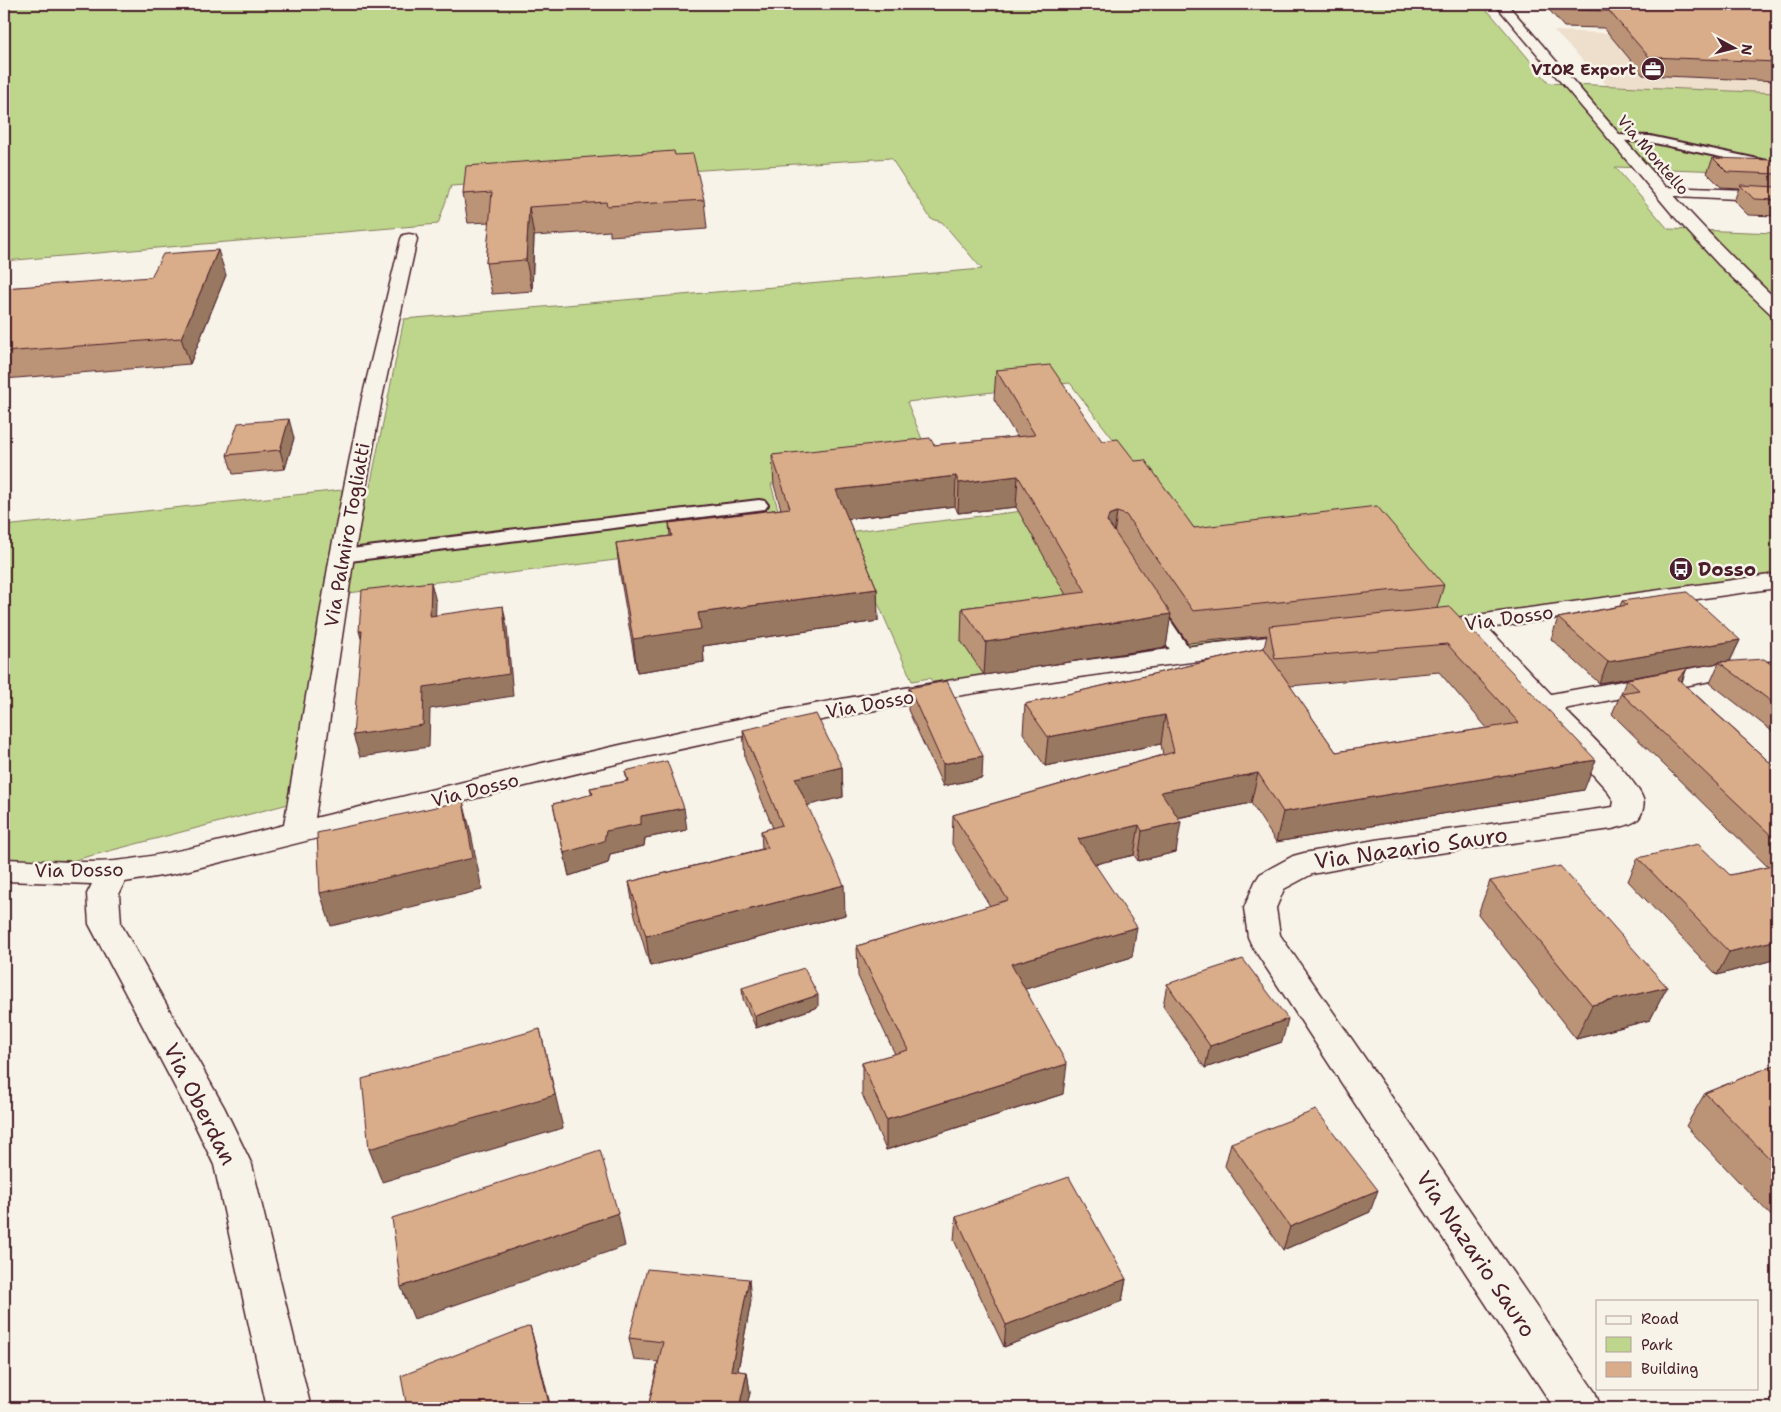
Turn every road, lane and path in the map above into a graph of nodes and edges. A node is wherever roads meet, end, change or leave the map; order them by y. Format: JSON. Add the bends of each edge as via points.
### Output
{"nodes":[{"id":1,"x":1492,"y":4,"type":"edge"},
{"id":2,"x":1505,"y":10,"type":"edge"},
{"id":3,"x":1615,"y":138,"type":"junction"},
{"id":4,"x":1777,"y":166,"type":"edge"},
{"id":5,"x":1662,"y":192,"type":"junction"},
{"id":6,"x":1777,"y":196,"type":"edge"},
{"id":7,"x":409,"y":239,"type":"dead end"},
{"id":8,"x":1777,"y":310,"type":"edge"},
{"id":9,"x":759,"y":505,"type":"dead end"},
{"id":10,"x":342,"y":556,"type":"junction"},
{"id":11,"x":1776,"y":583,"type":"edge"},
{"id":12,"x":1140,"y":590,"type":"edge"},
{"id":13,"x":1470,"y":624,"type":"junction"},
{"id":14,"x":1400,"y":630,"type":"edge"},
{"id":15,"x":1321,"y":639,"type":"edge"},
{"id":16,"x":1183,"y":654,"type":"junction"},
{"id":17,"x":1777,"y":670,"type":"edge"},
{"id":18,"x":1544,"y":704,"type":"junction"},
{"id":19,"x":298,"y":833,"type":"junction"},
{"id":20,"x":4,"y":870,"type":"edge"},
{"id":21,"x":114,"y":872,"type":"junction"},
{"id":22,"x":289,"y":1408,"type":"edge"},
{"id":23,"x":1579,"y":1408,"type":"edge"}],
"edges":[{"from":1,"to":2,"type":"street","name":"Via Montello"},
{"from":2,"to":3,"type":"street","name":"Via Montello"},
{"from":3,"to":4,"type":"lane","via":[[1650,139]]},
{"from":3,"to":5,"type":"street","name":"Via Montello"},
{"from":5,"to":6,"type":"street"},
{"from":5,"to":8,"type":"street","name":"Via Montello","via":[[1725,261]]},
{"from":7,"to":10,"type":"street","name":"Via Palmiro Togliatti","via":[[372,398]]},
{"from":9,"to":10,"type":"lane"},
{"from":10,"to":19,"type":"street","name":"Via Palmiro Togliatti"},
{"from":11,"to":13,"type":"street","name":"Via Dosso"},
{"from":12,"to":16,"type":"lane"},
{"from":13,"to":14,"type":"street","name":"Via Dosso"},
{"from":13,"to":18,"type":"street","name":"Via Nazario Sauro"},
{"from":15,"to":16,"type":"street","name":"Via Dosso"},
{"from":16,"to":19,"type":"street","name":"Via Dosso","via":[[774,721],[650,747]]},
{"from":17,"to":18,"type":"street","via":[[1721,672]]},
{"from":18,"to":23,"type":"street","name":"Via Nazario Sauro","via":[[1616,782],[1629,800],[1627,813],[1612,819],[1374,851],[1304,864],[1271,882],[1260,908],[1264,937]]},
{"from":19,"to":21,"type":"street","name":"Via Dosso","via":[[173,863]]},
{"from":20,"to":21,"type":"street","name":"Via Dosso"},
{"from":21,"to":22,"type":"street","name":"Via Oberdan","via":[[103,894],[105,924],[211,1118],[233,1165]]}]}
